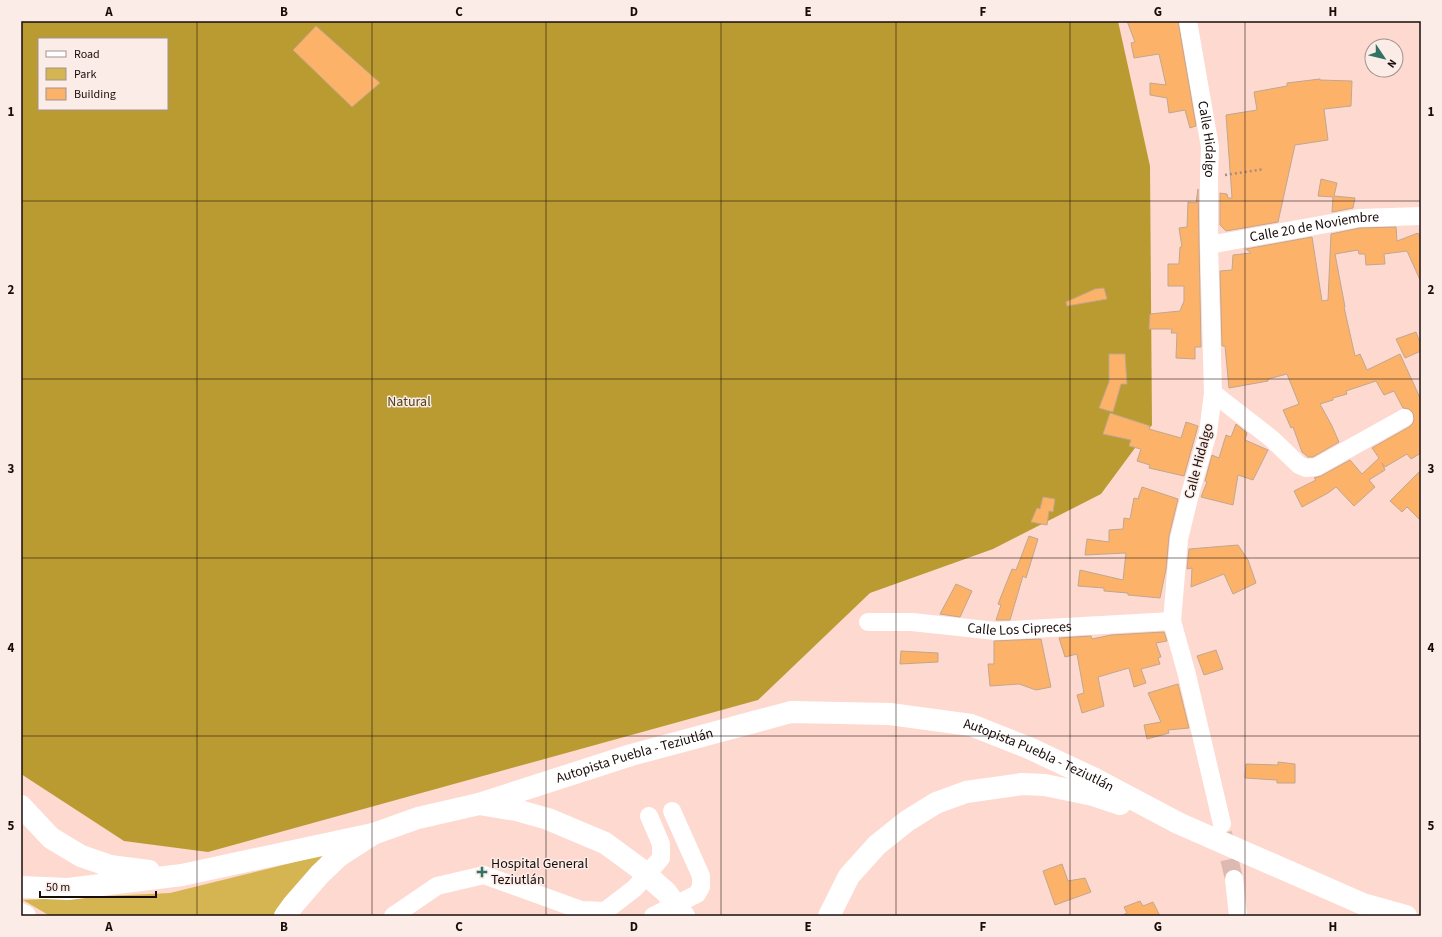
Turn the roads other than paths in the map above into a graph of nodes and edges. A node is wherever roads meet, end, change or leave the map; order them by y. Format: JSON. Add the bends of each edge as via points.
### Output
{"nodes":[{"id":1,"x":1188,"y":21,"type":"edge"},
{"id":2,"x":1421,"y":216,"type":"edge"},
{"id":3,"x":1209,"y":245,"type":"junction"},
{"id":4,"x":1213,"y":393,"type":"junction"},
{"id":5,"x":1404,"y":418,"type":"dead end"},
{"id":6,"x":1172,"y":621,"type":"junction"},
{"id":7,"x":868,"y":622,"type":"dead end"},
{"id":8,"x":479,"y":804,"type":"junction"},
{"id":9,"x":21,"y":806,"type":"edge"},
{"id":10,"x":672,"y":811,"type":"dead end"},
{"id":11,"x":649,"y":816,"type":"dead end"},
{"id":12,"x":1178,"y":823,"type":"junction"},
{"id":13,"x":1222,"y":824,"type":"tunnel mouth"},
{"id":14,"x":373,"y":834,"type":"junction"},
{"id":15,"x":182,"y":875,"type":"junction"},
{"id":16,"x":1234,"y":879,"type":"tunnel mouth"},
{"id":17,"x":21,"y":887,"type":"edge"},
{"id":18,"x":21,"y":914,"type":"edge"},
{"id":19,"x":607,"y":914,"type":"edge"},
{"id":20,"x":25,"y":916,"type":"edge"},
{"id":21,"x":285,"y":916,"type":"edge"},
{"id":22,"x":393,"y":916,"type":"edge"},
{"id":23,"x":653,"y":916,"type":"edge"},
{"id":24,"x":684,"y":916,"type":"edge"},
{"id":25,"x":829,"y":916,"type":"edge"},
{"id":26,"x":1238,"y":916,"type":"edge"},
{"id":27,"x":1406,"y":916,"type":"edge"}],
"edges":[{"from":1,"to":3,"type":"street","name":"Calle Hidalgo","via":[[1210,147]]},
{"from":2,"to":3,"type":"street","name":"Calle 20 de Noviembre","via":[[1359,218]]},
{"from":3,"to":4,"type":"street","name":"Calle Hidalgo"},
{"from":4,"to":5,"type":"street","via":[[1272,439],[1299,465],[1306,468],[1316,467]]},
{"from":4,"to":6,"type":"street","name":"Calle Hidalgo","via":[[1208,434],[1179,539]]},
{"from":6,"to":7,"type":"street","name":"Calle Los Cipreces","via":[[996,631],[912,622]]},
{"from":6,"to":13,"type":"street","name":"Calle Hidalgo"},
{"from":8,"to":12,"type":"main road","name":"Autopista Puebla - Teziutlán","via":[[631,755],[791,712],[890,714],[971,725],[1060,762]]},
{"from":8,"to":14,"type":"main road","name":"Autopista Puebla - Teziutlán","via":[[418,818]]},
{"from":8,"to":24,"type":"main road","name":"Autopista Puebla - Teziutlán","via":[[548,819],[605,843],[666,892]]},
{"from":9,"to":15,"type":"main road","via":[[52,838],[81,856],[110,866]]},
{"from":10,"to":23,"type":"street","via":[[701,876],[701,887],[697,894]]},
{"from":11,"to":19,"type":"street","via":[[661,844],[661,858],[635,888]]},
{"from":12,"to":25,"type":"main road","name":"Autopista Puebla - Teziutlán","via":[[1093,795],[1045,785],[1022,784],[966,792],[936,803],[907,821],[877,845],[849,876]]},
{"from":12,"to":27,"type":"main road","name":"Autopista Puebla - Teziutlán","via":[[1363,904]]},
{"from":14,"to":15,"type":"main road"},
{"from":14,"to":21,"type":"main road","name":"Autopista Puebla - Teziutlán","via":[[334,860]]},
{"from":15,"to":17,"type":"main road","via":[[68,889]]},
{"from":16,"to":26,"type":"street"},
{"from":18,"to":20,"type":"main road"},
{"from":19,"to":22,"type":"street","via":[[581,910],[484,875],[436,886]]}]}
